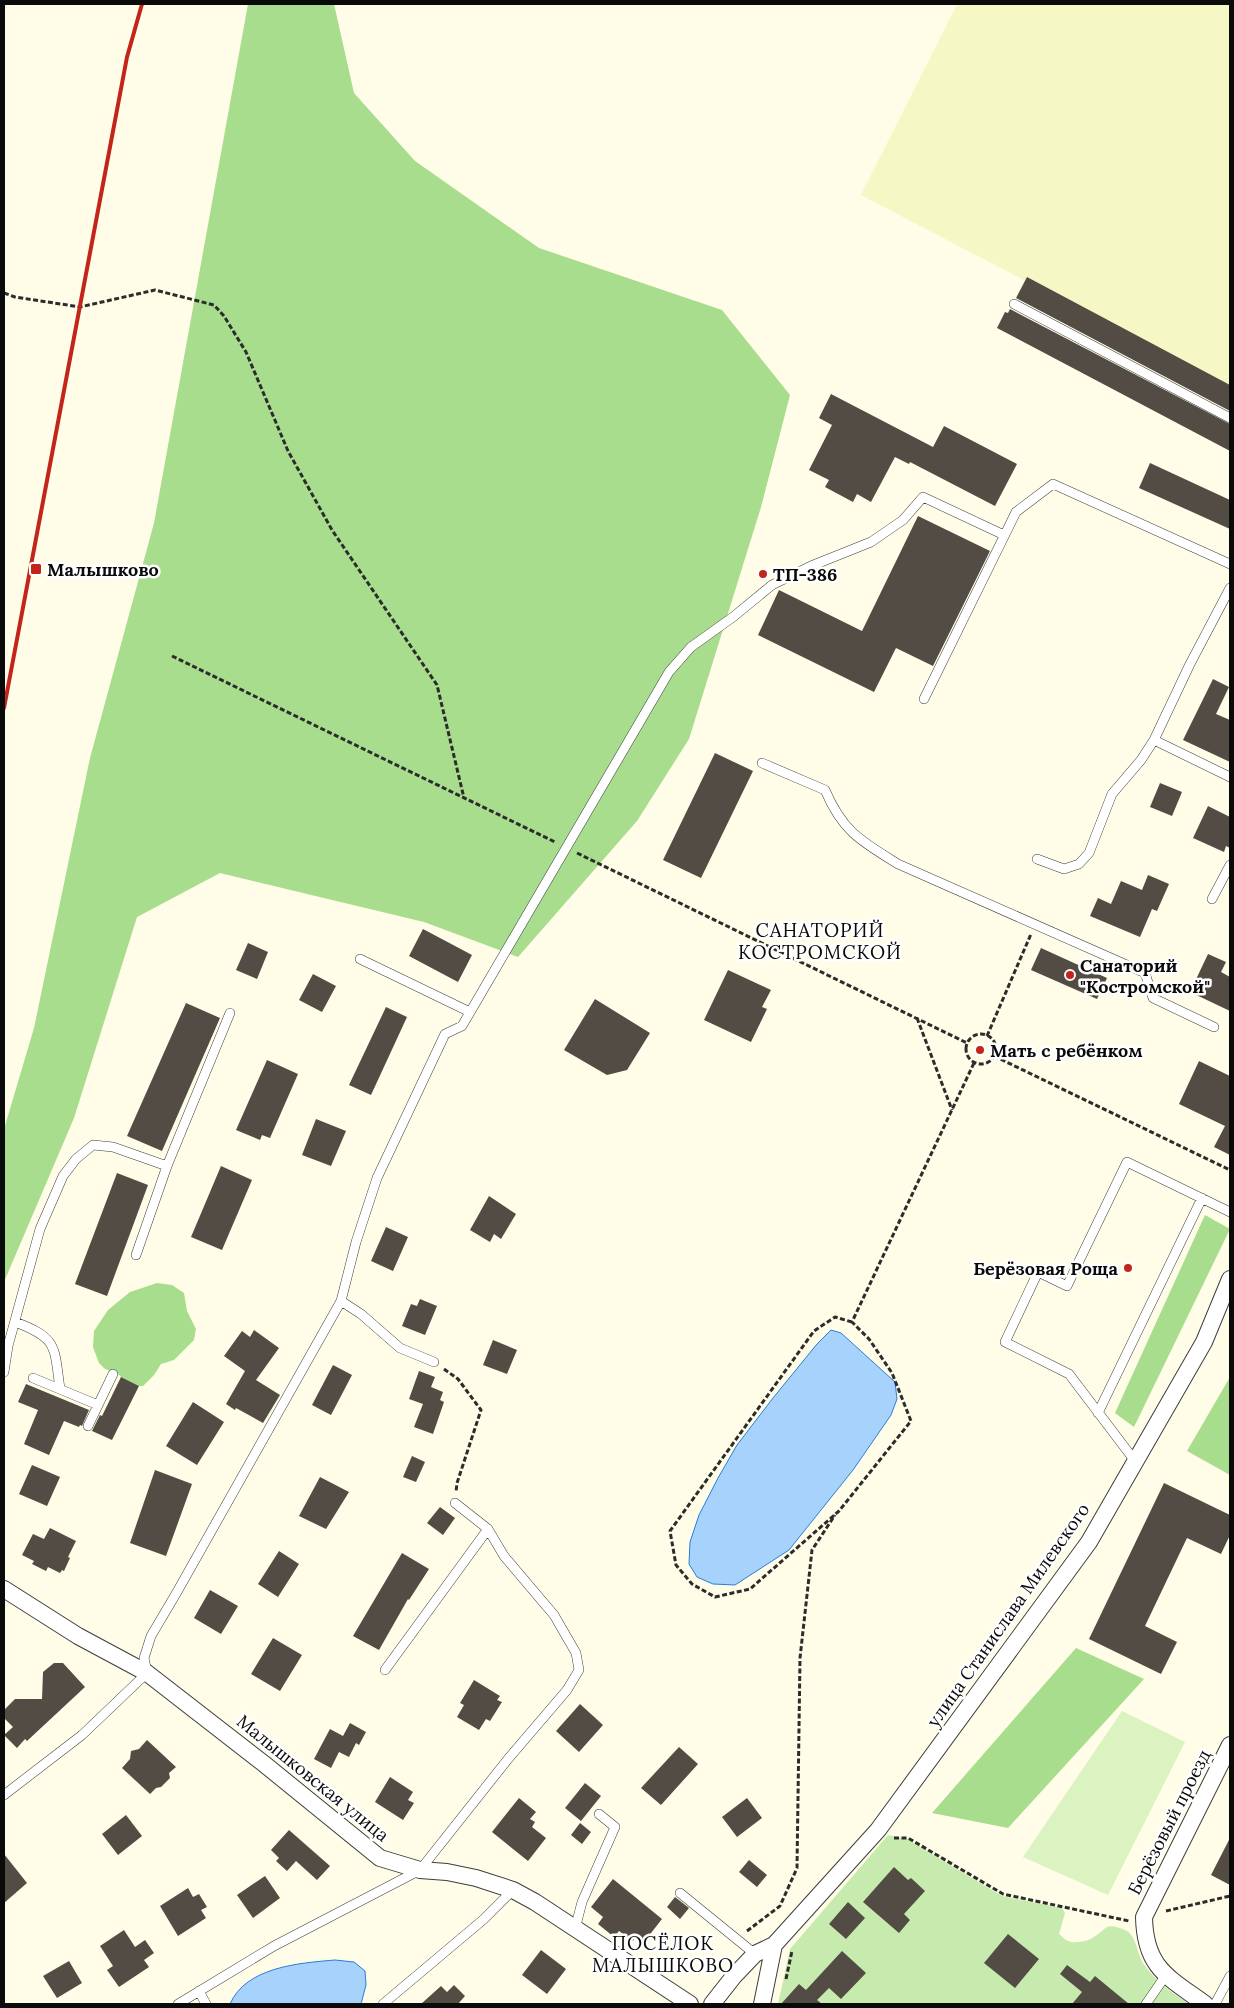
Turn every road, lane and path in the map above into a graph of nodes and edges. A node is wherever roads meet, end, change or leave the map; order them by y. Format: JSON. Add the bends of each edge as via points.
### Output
{"nodes":[{"id":1,"x":4,"y":293,"type":"edge"},
{"id":2,"x":1014,"y":304,"type":"dead end"},
{"id":3,"x":1230,"y":418,"type":"edge"},
{"id":4,"x":1004,"y":535,"type":"junction"},
{"id":5,"x":1230,"y":564,"type":"edge"},
{"id":6,"x":1230,"y":588,"type":"edge"},
{"id":7,"x":924,"y":699,"type":"dead end"},
{"id":8,"x":1154,"y":740,"type":"junction"},
{"id":9,"x":762,"y":763,"type":"dead end"},
{"id":10,"x":1230,"y":777,"type":"edge"},
{"id":11,"x":464,"y":798,"type":"dead end"},
{"id":12,"x":1037,"y":859,"type":"dead end"},
{"id":13,"x":1230,"y":865,"type":"edge"},
{"id":14,"x":1212,"y":899,"type":"dead end"},
{"id":15,"x":1035,"y":925,"type":"junction"},
{"id":16,"x":360,"y":959,"type":"dead end"},
{"id":17,"x":230,"y":1012,"type":"dead end"},
{"id":18,"x":470,"y":1012,"type":"junction"},
{"id":19,"x":916,"y":1018,"type":"dead end"},
{"id":20,"x":1214,"y":1027,"type":"dead end"},
{"id":21,"x":987,"y":1036,"type":"junction"},
{"id":22,"x":994,"y":1056,"type":"junction"},
{"id":23,"x":974,"y":1063,"type":"junction"},
{"id":24,"x":952,"y":1110,"type":"junction"},
{"id":25,"x":167,"y":1166,"type":"junction"},
{"id":26,"x":1230,"y":1170,"type":"edge"},
{"id":27,"x":1202,"y":1198,"type":"junction"},
{"id":28,"x":1230,"y":1212,"type":"edge"},
{"id":29,"x":136,"y":1255,"type":"dead end"},
{"id":30,"x":1230,"y":1279,"type":"edge"},
{"id":31,"x":341,"y":1301,"type":"junction"},
{"id":32,"x":15,"y":1322,"type":"junction"},
{"id":33,"x":852,"y":1322,"type":"junction"},
{"id":34,"x":434,"y":1362,"type":"joint"},
{"id":35,"x":4,"y":1372,"type":"edge"},
{"id":36,"x":113,"y":1374,"type":"dead end"},
{"id":37,"x":33,"y":1378,"type":"dead end"},
{"id":38,"x":60,"y":1389,"type":"junction"},
{"id":39,"x":98,"y":1405,"type":"junction"},
{"id":40,"x":1098,"y":1413,"type":"junction"},
{"id":41,"x":88,"y":1426,"type":"dead end"},
{"id":42,"x":1136,"y":1461,"type":"junction"},
{"id":43,"x":455,"y":1503,"type":"joint"},
{"id":44,"x":838,"y":1511,"type":"junction"},
{"id":45,"x":488,"y":1529,"type":"junction"},
{"id":46,"x":4,"y":1590,"type":"edge"},
{"id":47,"x":385,"y":1670,"type":"dead end"},
{"id":48,"x":147,"y":1673,"type":"junction"},
{"id":49,"x":1230,"y":1745,"type":"edge"},
{"id":50,"x":4,"y":1795,"type":"edge"},
{"id":51,"x":599,"y":1814,"type":"dead end"},
{"id":52,"x":878,"y":1830,"type":"junction"},
{"id":53,"x":420,"y":1870,"type":"junction"},
{"id":54,"x":514,"y":1890,"type":"junction"},
{"id":55,"x":680,"y":1893,"type":"dead end"},
{"id":56,"x":1230,"y":1896,"type":"edge"},
{"id":57,"x":1144,"y":1917,"type":"junction"},
{"id":58,"x":575,"y":1929,"type":"junction"},
{"id":59,"x":736,"y":1939,"type":"junction"},
{"id":60,"x":774,"y":1945,"type":"junction"},
{"id":61,"x":792,"y":1950,"type":"dead end"},
{"id":62,"x":755,"y":1954,"type":"junction"},
{"id":63,"x":1166,"y":1976,"type":"junction"},
{"id":64,"x":1230,"y":1976,"type":"edge"},
{"id":65,"x":785,"y":1986,"type":"dead end"},
{"id":66,"x":199,"y":1991,"type":"junction"},
{"id":67,"x":178,"y":2004,"type":"edge"},
{"id":68,"x":206,"y":2004,"type":"edge"},
{"id":69,"x":383,"y":2004,"type":"edge"},
{"id":70,"x":690,"y":2004,"type":"edge"},
{"id":71,"x":712,"y":2004,"type":"edge"},
{"id":72,"x":762,"y":2004,"type":"edge"},
{"id":73,"x":1146,"y":2004,"type":"edge"},
{"id":74,"x":1204,"y":2004,"type":"edge"},
{"id":75,"x":1215,"y":2004,"type":"edge"}],
"edges":[{"from":1,"to":11,"type":"path","via":[[80,307],[155,290],[214,305],[246,352],[288,451],[332,530],[437,685]]},
{"from":2,"to":3,"type":"lane"},
{"from":4,"to":5,"type":"lane","via":[[1016,512],[1053,484]]},
{"from":4,"to":7,"type":"lane"},
{"from":4,"to":18,"type":"lane","via":[[923,497],[903,520],[871,542],[772,585],[691,647],[669,672]]},
{"from":6,"to":8,"type":"lane"},
{"from":8,"to":10,"type":"lane"},
{"from":8,"to":12,"type":"lane","via":[[1112,794],[1084,859],[1079,864],[1064,868]]},
{"from":9,"to":15,"type":"lane","via":[[824,790],[848,830],[898,864]]},
{"from":13,"to":14,"type":"lane"},
{"from":15,"to":20,"type":"lane","via":[[1146,973],[1153,998]]},
{"from":15,"to":21,"type":"path"},
{"from":16,"to":18,"type":"lane"},
{"from":17,"to":25,"type":"lane"},
{"from":18,"to":31,"type":"lane","via":[[462,1026],[445,1034],[377,1178]]},
{"from":19,"to":24,"type":"path"},
{"from":21,"to":22,"type":"path","via":[[996,1046]]},
{"from":21,"to":23,"type":"path","via":[[977,1035],[968,1042],[966,1053]]},
{"from":22,"to":23,"type":"path","via":[[990,1062]]},
{"from":22,"to":26,"type":"path"},
{"from":23,"to":24,"type":"path"},
{"from":24,"to":33,"type":"path"},
{"from":25,"to":29,"type":"lane"},
{"from":25,"to":32,"type":"lane","via":[[113,1147],[94,1145],[76,1159],[63,1176],[40,1229]]},
{"from":27,"to":28,"type":"lane"},
{"from":27,"to":40,"type":"lane"},
{"from":27,"to":40,"type":"lane","via":[[1127,1162],[1067,1286],[1038,1272],[1005,1342],[1069,1374]]},
{"from":30,"to":42,"type":"street","name":"улица Станислава Милевского","via":[[1204,1342]]},
{"from":31,"to":34,"type":"lane","via":[[400,1348]]},
{"from":31,"to":48,"type":"lane","via":[[151,1636],[144,1658]]},
{"from":32,"to":35,"type":"lane"},
{"from":32,"to":38,"type":"lane","via":[[43,1334],[52,1345]]},
{"from":33,"to":44,"type":"path","via":[[869,1339],[892,1373],[911,1421]]},
{"from":33,"to":44,"type":"path","via":[[835,1317],[814,1332],[670,1531],[676,1565],[692,1584],[715,1597],[750,1589]]},
{"from":34,"to":43,"type":"path","via":[[458,1379],[481,1410],[457,1483]]},
{"from":36,"to":39,"type":"lane"},
{"from":37,"to":38,"type":"lane"},
{"from":38,"to":39,"type":"lane"},
{"from":39,"to":41,"type":"lane"},
{"from":40,"to":42,"type":"lane"},
{"from":42,"to":52,"type":"street","name":"улица Станислава Милевского","via":[[1089,1542]]},
{"from":43,"to":45,"type":"lane"},
{"from":44,"to":59,"type":"path","via":[[812,1550],[800,1658],[797,1868],[780,1906]]},
{"from":45,"to":47,"type":"lane"},
{"from":45,"to":53,"type":"lane","via":[[504,1556],[554,1615],[576,1653],[579,1670],[567,1690]]},
{"from":46,"to":48,"type":"street","name":"Малышковская улица","via":[[78,1636]]},
{"from":48,"to":50,"type":"lane","via":[[82,1734]]},
{"from":48,"to":53,"type":"street","name":"Малышковская улица","via":[[380,1858]]},
{"from":49,"to":57,"type":"street","name":"Берёзовый проезд"},
{"from":51,"to":58,"type":"lane","via":[[615,1827],[582,1902]]},
{"from":52,"to":57,"type":"path","via":[[890,1838],[908,1838],[1003,1894],[1126,1922]]},
{"from":52,"to":60,"type":"street","name":"улица Станислава Милевского"},
{"from":53,"to":54,"type":"street","name":"Малышковская улица","via":[[476,1878]]},
{"from":53,"to":66,"type":"lane","via":[[274,1946]]},
{"from":54,"to":58,"type":"street","name":"Малышковская улица"},
{"from":54,"to":69,"type":"lane"},
{"from":55,"to":59,"type":"lane"},
{"from":56,"to":57,"type":"path"},
{"from":57,"to":63,"type":"street","via":[[1144,1933],[1151,1957]]},
{"from":58,"to":70,"type":"street","name":"Малышковская улица"},
{"from":59,"to":62,"type":"lane"},
{"from":60,"to":62,"type":"street","name":"улица Станислава Милевского"},
{"from":60,"to":72,"type":"street"},
{"from":61,"to":65,"type":"path"},
{"from":62,"to":71,"type":"street","name":"улица Станислава Милевского"},
{"from":63,"to":73,"type":"lane"},
{"from":63,"to":74,"type":"street"},
{"from":64,"to":75,"type":"lane"},
{"from":66,"to":67,"type":"lane"},
{"from":66,"to":68,"type":"lane"}]}
